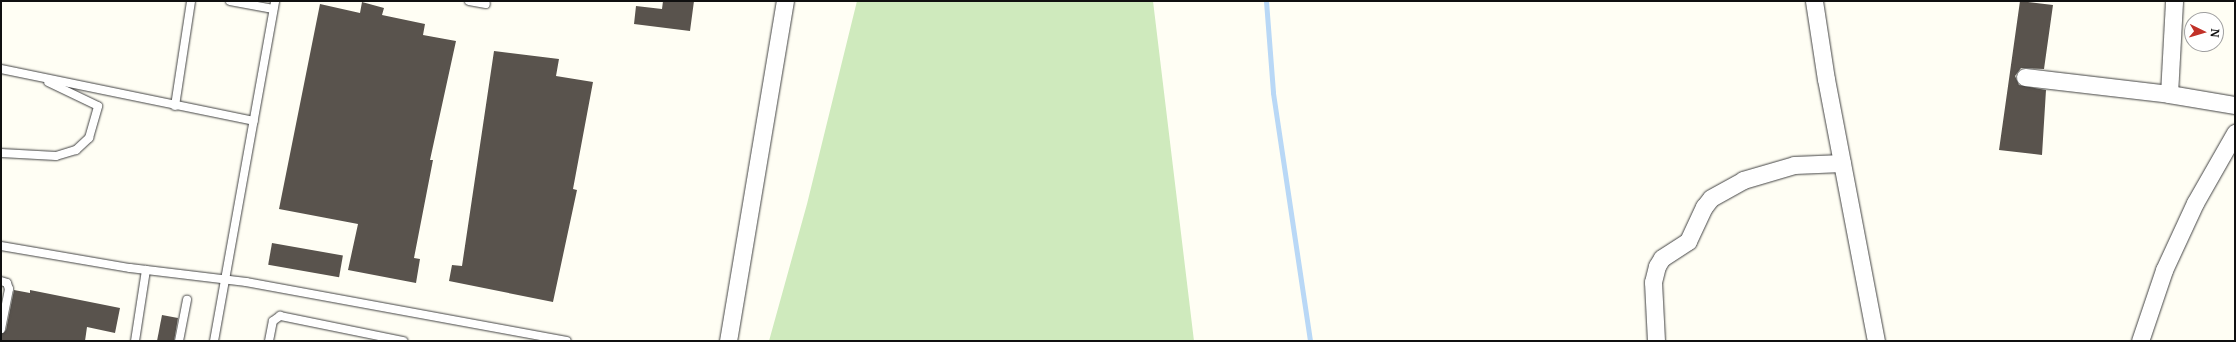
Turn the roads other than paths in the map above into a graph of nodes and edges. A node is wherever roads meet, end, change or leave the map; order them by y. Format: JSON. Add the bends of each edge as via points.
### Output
{"nodes":[{"id":1,"x":191,"y":1,"type":"edge"},
{"id":2,"x":230,"y":1,"type":"edge"},
{"id":3,"x":469,"y":1,"type":"edge"},
{"id":4,"x":785,"y":1,"type":"edge"},
{"id":5,"x":1814,"y":1,"type":"edge"},
{"id":6,"x":2174,"y":1,"type":"edge"},
{"id":7,"x":486,"y":4,"type":"dead end"},
{"id":8,"x":274,"y":5,"type":"edge"},
{"id":9,"x":1,"y":69,"type":"edge"},
{"id":10,"x":35,"y":76,"type":"junction"},
{"id":11,"x":2025,"y":76,"type":"dead end"},
{"id":12,"x":2169,"y":94,"type":"junction"},
{"id":13,"x":2235,"y":105,"type":"edge"},
{"id":14,"x":175,"y":106,"type":"junction"},
{"id":15,"x":254,"y":122,"type":"junction"},
{"id":16,"x":2235,"y":133,"type":"edge"},
{"id":17,"x":1,"y":153,"type":"edge"},
{"id":18,"x":1842,"y":163,"type":"junction"},
{"id":19,"x":1,"y":246,"type":"edge"},
{"id":20,"x":146,"y":270,"type":"junction"},
{"id":21,"x":226,"y":280,"type":"junction"},
{"id":22,"x":1,"y":281,"type":"edge"},
{"id":23,"x":186,"y":300,"type":"dead end"},
{"id":24,"x":1,"y":329,"type":"edge"},
{"id":25,"x":135,"y":341,"type":"edge"},
{"id":26,"x":179,"y":341,"type":"edge"},
{"id":27,"x":214,"y":341,"type":"edge"},
{"id":28,"x":269,"y":341,"type":"edge"},
{"id":29,"x":403,"y":341,"type":"edge"},
{"id":30,"x":567,"y":341,"type":"edge"},
{"id":31,"x":728,"y":341,"type":"edge"},
{"id":32,"x":1656,"y":341,"type":"edge"},
{"id":33,"x":1876,"y":341,"type":"edge"},
{"id":34,"x":2140,"y":341,"type":"edge"}],
"edges":[{"from":1,"to":14,"type":"lane"},
{"from":2,"to":8,"type":"lane"},
{"from":3,"to":7,"type":"lane"},
{"from":4,"to":31,"type":"street"},
{"from":5,"to":18,"type":"street"},
{"from":6,"to":12,"type":"street"},
{"from":8,"to":15,"type":"lane"},
{"from":9,"to":10,"type":"lane"},
{"from":10,"to":14,"type":"lane"},
{"from":10,"to":17,"type":"lane","via":[[98,106],[89,138],[76,150],[56,156]]},
{"from":11,"to":12,"type":"street"},
{"from":12,"to":13,"type":"street"},
{"from":14,"to":15,"type":"lane"},
{"from":15,"to":21,"type":"lane"},
{"from":16,"to":34,"type":"street","via":[[2196,203],[2164,270]]},
{"from":18,"to":32,"type":"street","via":[[1794,164],[1744,180],[1711,198],[1688,241],[1662,258],[1656,266],[1653,282]]},
{"from":18,"to":33,"type":"street"},
{"from":19,"to":20,"type":"lane"},
{"from":20,"to":21,"type":"lane"},
{"from":20,"to":25,"type":"lane"},
{"from":21,"to":27,"type":"lane"},
{"from":21,"to":30,"type":"lane"},
{"from":22,"to":24,"type":"lane","via":[[7,283],[9,289]]},
{"from":23,"to":26,"type":"lane"},
{"from":28,"to":29,"type":"lane","via":[[273,321],[280,316]]}]}
